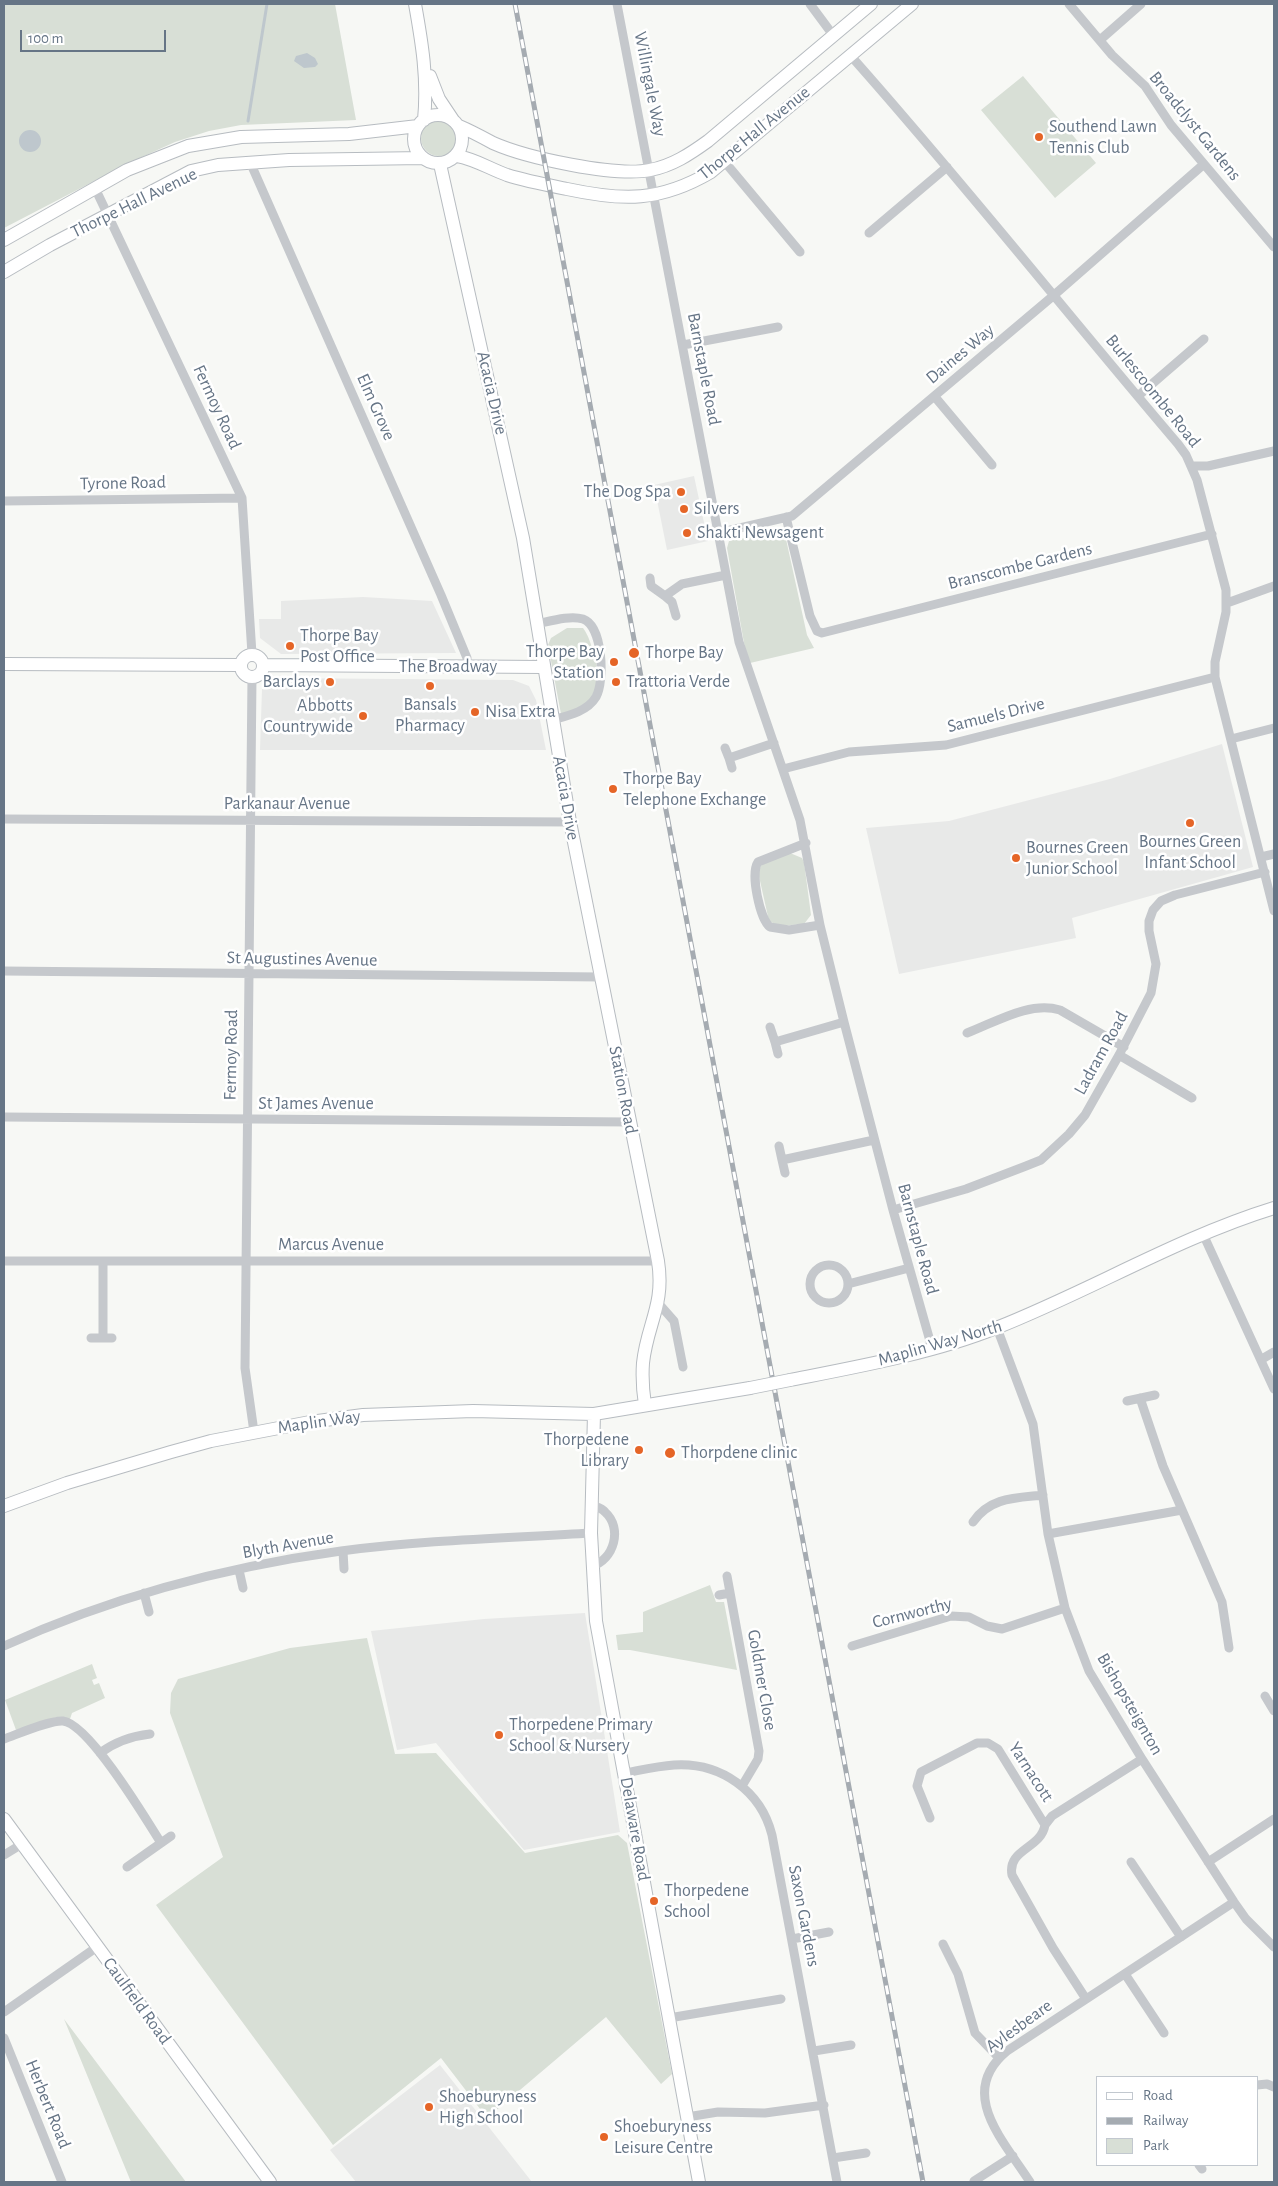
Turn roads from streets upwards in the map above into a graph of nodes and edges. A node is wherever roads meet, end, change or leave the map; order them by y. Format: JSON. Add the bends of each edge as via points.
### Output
{"nodes":[{"id":1,"x":415,"y":4,"type":"edge"},
{"id":2,"x":617,"y":4,"type":"edge"},
{"id":3,"x":810,"y":4,"type":"edge"},
{"id":4,"x":871,"y":4,"type":"edge"},
{"id":5,"x":912,"y":4,"type":"edge"},
{"id":6,"x":1069,"y":4,"type":"edge"},
{"id":7,"x":1141,"y":4,"type":"edge"},
{"id":8,"x":833,"y":36,"type":"junction"},
{"id":9,"x":1100,"y":40,"type":"junction"},
{"id":10,"x":850,"y":55,"type":"junction"},
{"id":11,"x":426,"y":62,"type":"junction"},
{"id":12,"x":421,"y":123,"type":"junction"},
{"id":13,"x":456,"y":123,"type":"junction"},
{"id":14,"x":457,"y":156,"type":"junction"},
{"id":15,"x":422,"y":158,"type":"junction"},
{"id":16,"x":724,"y":161,"type":"junction"},
{"id":17,"x":250,"y":162,"type":"junction"},
{"id":18,"x":440,"y":164,"type":"junction"},
{"id":19,"x":1204,"y":164,"type":"junction"},
{"id":20,"x":947,"y":167,"type":"junction"},
{"id":21,"x":650,"y":170,"type":"junction"},
{"id":22,"x":95,"y":188,"type":"junction"},
{"id":23,"x":654,"y":195,"type":"junction"},
{"id":24,"x":108,"y":214,"type":"junction"},
{"id":25,"x":869,"y":233,"type":"dead end"},
{"id":26,"x":4,"y":240,"type":"edge"},
{"id":27,"x":1274,"y":247,"type":"edge"},
{"id":28,"x":800,"y":252,"type":"dead end"},
{"id":29,"x":4,"y":272,"type":"edge"},
{"id":30,"x":1053,"y":296,"type":"junction"},
{"id":31,"x":778,"y":327,"type":"dead end"},
{"id":32,"x":1204,"y":339,"type":"dead end"},
{"id":33,"x":683,"y":345,"type":"junction"},
{"id":34,"x":1138,"y":396,"type":"junction"},
{"id":35,"x":935,"y":397,"type":"junction"},
{"id":36,"x":1274,"y":451,"type":"edge"},
{"id":37,"x":992,"y":466,"type":"dead end"},
{"id":38,"x":1192,"y":466,"type":"junction"},
{"id":39,"x":242,"y":498,"type":"junction"},
{"id":40,"x":4,"y":501,"type":"edge"},
{"id":41,"x":786,"y":517,"type":"junction"},
{"id":42,"x":718,"y":532,"type":"junction"},
{"id":43,"x":1212,"y":534,"type":"junction"},
{"id":44,"x":726,"y":574,"type":"junction"},
{"id":45,"x":650,"y":578,"type":"dead end"},
{"id":46,"x":1274,"y":586,"type":"edge"},
{"id":47,"x":664,"y":596,"type":"junction"},
{"id":48,"x":1227,"y":603,"type":"junction"},
{"id":49,"x":676,"y":616,"type":"dead end"},
{"id":50,"x":537,"y":624,"type":"junction"},
{"id":51,"x":252,"y":654,"type":"junction"},
{"id":52,"x":4,"y":664,"type":"edge"},
{"id":53,"x":240,"y":665,"type":"junction"},
{"id":54,"x":263,"y":665,"type":"junction"},
{"id":55,"x":467,"y":667,"type":"junction"},
{"id":56,"x":543,"y":667,"type":"junction"},
{"id":57,"x":252,"y":677,"type":"junction"},
{"id":58,"x":1215,"y":677,"type":"junction"},
{"id":59,"x":552,"y":720,"type":"junction"},
{"id":60,"x":1274,"y":728,"type":"edge"},
{"id":61,"x":1231,"y":739,"type":"junction"},
{"id":62,"x":774,"y":743,"type":"junction"},
{"id":63,"x":725,"y":748,"type":"dead end"},
{"id":64,"x":729,"y":758,"type":"junction"},
{"id":65,"x":732,"y":768,"type":"dead end"},
{"id":66,"x":783,"y":769,"type":"junction"},
{"id":67,"x":4,"y":819,"type":"edge"},
{"id":68,"x":251,"y":820,"type":"junction"},
{"id":69,"x":570,"y":822,"type":"junction"},
{"id":70,"x":806,"y":843,"type":"junction"},
{"id":71,"x":1274,"y":854,"type":"edge"},
{"id":72,"x":1261,"y":857,"type":"junction"},
{"id":73,"x":1265,"y":872,"type":"junction"},
{"id":74,"x":580,"y":875,"type":"joint"},
{"id":75,"x":1274,"y":911,"type":"edge"},
{"id":76,"x":820,"y":925,"type":"junction"},
{"id":77,"x":4,"y":971,"type":"edge"},
{"id":78,"x":248,"y":975,"type":"junction"},
{"id":79,"x":601,"y":977,"type":"junction"},
{"id":80,"x":844,"y":1022,"type":"junction"},
{"id":81,"x":770,"y":1027,"type":"dead end"},
{"id":82,"x":967,"y":1033,"type":"dead end"},
{"id":83,"x":775,"y":1042,"type":"junction"},
{"id":84,"x":1124,"y":1046,"type":"junction"},
{"id":85,"x":778,"y":1054,"type":"dead end"},
{"id":86,"x":1119,"y":1056,"type":"junction"},
{"id":87,"x":1192,"y":1098,"type":"dead end"},
{"id":88,"x":4,"y":1117,"type":"edge"},
{"id":89,"x":247,"y":1120,"type":"junction"},
{"id":90,"x":629,"y":1122,"type":"junction"},
{"id":91,"x":874,"y":1140,"type":"junction"},
{"id":92,"x":779,"y":1146,"type":"dead end"},
{"id":93,"x":782,"y":1160,"type":"junction"},
{"id":94,"x":785,"y":1173,"type":"dead end"},
{"id":95,"x":1274,"y":1208,"type":"edge"},
{"id":96,"x":893,"y":1210,"type":"junction"},
{"id":97,"x":1203,"y":1234,"type":"junction"},
{"id":98,"x":4,"y":1261,"type":"edge"},
{"id":99,"x":658,"y":1261,"type":"junction"},
{"id":100,"x":104,"y":1262,"type":"junction"},
{"id":101,"x":246,"y":1262,"type":"junction"},
{"id":102,"x":909,"y":1268,"type":"junction"},
{"id":103,"x":848,"y":1284,"type":"junction"},
{"id":104,"x":658,"y":1304,"type":"junction"},
{"id":105,"x":996,"y":1328,"type":"junction"},
{"id":106,"x":91,"y":1338,"type":"dead end"},
{"id":107,"x":932,"y":1348,"type":"junction"},
{"id":108,"x":1274,"y":1352,"type":"edge"},
{"id":109,"x":1262,"y":1358,"type":"junction"},
{"id":110,"x":683,"y":1367,"type":"dead end"},
{"id":111,"x":1274,"y":1388,"type":"edge"},
{"id":112,"x":1155,"y":1394,"type":"dead end"},
{"id":113,"x":1140,"y":1398,"type":"junction"},
{"id":114,"x":1127,"y":1401,"type":"dead end"},
{"id":115,"x":645,"y":1405,"type":"junction"},
{"id":116,"x":594,"y":1414,"type":"junction"},
{"id":117,"x":254,"y":1432,"type":"junction"},
{"id":118,"x":1043,"y":1495,"type":"junction"},
{"id":119,"x":591,"y":1505,"type":"junction"},
{"id":120,"x":4,"y":1506,"type":"edge"},
{"id":121,"x":1182,"y":1510,"type":"junction"},
{"id":122,"x":973,"y":1522,"type":"dead end"},
{"id":123,"x":591,"y":1533,"type":"junction"},
{"id":124,"x":1048,"y":1534,"type":"junction"},
{"id":125,"x":343,"y":1551,"type":"junction"},
{"id":126,"x":592,"y":1566,"type":"junction"},
{"id":127,"x":344,"y":1569,"type":"dead end"},
{"id":128,"x":239,"y":1570,"type":"junction"},
{"id":129,"x":727,"y":1576,"type":"dead end"},
{"id":130,"x":243,"y":1588,"type":"dead end"},
{"id":131,"x":144,"y":1593,"type":"junction"},
{"id":132,"x":730,"y":1593,"type":"junction"},
{"id":133,"x":719,"y":1595,"type":"dead end"},
{"id":134,"x":1065,"y":1608,"type":"junction"},
{"id":135,"x":149,"y":1612,"type":"dead end"},
{"id":136,"x":4,"y":1646,"type":"edge"},
{"id":137,"x":852,"y":1646,"type":"dead end"},
{"id":138,"x":1229,"y":1648,"type":"dead end"},
{"id":139,"x":1265,"y":1696,"type":"dead end"},
{"id":140,"x":1274,"y":1711,"type":"edge"},
{"id":141,"x":150,"y":1734,"type":"dead end"},
{"id":142,"x":4,"y":1739,"type":"edge"},
{"id":143,"x":100,"y":1753,"type":"junction"},
{"id":144,"x":1142,"y":1759,"type":"junction"},
{"id":145,"x":625,"y":1773,"type":"junction"},
{"id":146,"x":742,"y":1786,"type":"junction"},
{"id":147,"x":930,"y":1818,"type":"dead end"},
{"id":148,"x":1274,"y":1818,"type":"edge"},
{"id":149,"x":4,"y":1819,"type":"edge"},
{"id":150,"x":1045,"y":1825,"type":"junction"},
{"id":151,"x":171,"y":1836,"type":"dead end"},
{"id":152,"x":161,"y":1843,"type":"junction"},
{"id":153,"x":22,"y":1844,"type":"junction"},
{"id":154,"x":4,"y":1855,"type":"edge"},
{"id":155,"x":1131,"y":1862,"type":"dead end"},
{"id":156,"x":1208,"y":1862,"type":"junction"},
{"id":157,"x":127,"y":1867,"type":"dead end"},
{"id":158,"x":1234,"y":1902,"type":"junction"},
{"id":159,"x":829,"y":1932,"type":"dead end"},
{"id":160,"x":1181,"y":1937,"type":"junction"},
{"id":161,"x":792,"y":1939,"type":"junction"},
{"id":162,"x":943,"y":1944,"type":"dead end"},
{"id":163,"x":97,"y":1947,"type":"junction"},
{"id":164,"x":1274,"y":1947,"type":"edge"},
{"id":165,"x":1125,"y":1974,"type":"junction"},
{"id":166,"x":781,"y":1999,"type":"dead end"},
{"id":167,"x":1086,"y":1999,"type":"junction"},
{"id":168,"x":4,"y":2012,"type":"edge"},
{"id":169,"x":668,"y":2018,"type":"junction"},
{"id":170,"x":1164,"y":2033,"type":"dead end"},
{"id":171,"x":4,"y":2038,"type":"edge"},
{"id":172,"x":851,"y":2045,"type":"dead end"},
{"id":173,"x":814,"y":2051,"type":"junction"},
{"id":174,"x":999,"y":2058,"type":"junction"},
{"id":175,"x":1258,"y":2085,"type":"edge"},
{"id":176,"x":1274,"y":2087,"type":"edge"},
{"id":177,"x":824,"y":2105,"type":"junction"},
{"id":178,"x":687,"y":2117,"type":"junction"},
{"id":179,"x":866,"y":2153,"type":"dead end"},
{"id":180,"x":1013,"y":2156,"type":"junction"},
{"id":181,"x":833,"y":2158,"type":"junction"},
{"id":182,"x":974,"y":2181,"type":"dead end"},
{"id":183,"x":62,"y":2182,"type":"edge"},
{"id":184,"x":270,"y":2182,"type":"edge"},
{"id":185,"x":699,"y":2182,"type":"edge"},
{"id":186,"x":837,"y":2182,"type":"edge"},
{"id":187,"x":1030,"y":2182,"type":"edge"}],
"edges":[{"from":1,"to":11,"type":"street"},
{"from":2,"to":21,"type":"street","name":"Willingale Way"},
{"from":3,"to":8,"type":"street"},
{"from":4,"to":8,"type":"street","name":"Thorpe Hall Avenue"},
{"from":5,"to":10,"type":"street","name":"Thorpe Hall Avenue"},
{"from":6,"to":9,"type":"street","name":"Broadclyst Gardens"},
{"from":7,"to":9,"type":"street"},
{"from":8,"to":21,"type":"street","name":"Thorpe Hall Avenue","via":[[690,155]]},
{"from":9,"to":19,"type":"street","name":"Broadclyst Gardens","via":[[1145,86],[1171,125]]},
{"from":10,"to":16,"type":"street","name":"Thorpe Hall Avenue"},
{"from":10,"to":20,"type":"street","name":"Burlescoombe Road"},
{"from":11,"to":12,"type":"street","via":[[427,87]]},
{"from":11,"to":13,"type":"street","via":[[439,100]]},
{"from":12,"to":13,"type":"street","via":[[437,115]]},
{"from":12,"to":15,"type":"street","via":[[414,142]]},
{"from":12,"to":22,"type":"street","name":"Thorpe Hall Avenue","via":[[349,134],[240,137],[188,146],[152,159]]},
{"from":13,"to":14,"type":"street","via":[[463,143]]},
{"from":13,"to":21,"type":"street","name":"Thorpe Hall Avenue","via":[[505,147],[566,163],[619,172]]},
{"from":14,"to":18,"type":"street"},
{"from":14,"to":23,"type":"street","name":"Thorpe Hall Avenue","via":[[508,175],[598,195],[624,198]]},
{"from":15,"to":17,"type":"street","name":"Thorpe Hall Avenue"},
{"from":15,"to":18,"type":"street"},
{"from":16,"to":23,"type":"street","name":"Thorpe Hall Avenue","via":[[694,181]]},
{"from":16,"to":28,"type":"street"},
{"from":17,"to":24,"type":"street","name":"Thorpe Hall Avenue","via":[[191,171]]},
{"from":17,"to":55,"type":"street","name":"Elm Grove","via":[[441,595],[467,658]]},
{"from":18,"to":50,"type":"street","name":"Acacia Drive","via":[[509,469]]},
{"from":19,"to":27,"type":"street","name":"Broadclyst Gardens"},
{"from":19,"to":30,"type":"street","name":"Daines Way"},
{"from":20,"to":25,"type":"street"},
{"from":20,"to":30,"type":"street","name":"Burlescoombe Road"},
{"from":21,"to":23,"type":"street","name":"Barnstaple Road"},
{"from":22,"to":24,"type":"street","name":"Fermoy Road"},
{"from":22,"to":26,"type":"street","name":"Thorpe Hall Avenue"},
{"from":23,"to":33,"type":"street","name":"Barnstaple Road"},
{"from":24,"to":29,"type":"street","name":"Thorpe Hall Avenue"},
{"from":24,"to":39,"type":"street","name":"Fermoy Road"},
{"from":30,"to":34,"type":"street","name":"Burlescoombe Road"},
{"from":30,"to":35,"type":"street","name":"Daines Way"},
{"from":31,"to":33,"type":"street"},
{"from":32,"to":34,"type":"street"},
{"from":33,"to":42,"type":"street","name":"Barnstaple Road"},
{"from":34,"to":38,"type":"street","name":"Burlescoombe Road"},
{"from":35,"to":37,"type":"street"},
{"from":35,"to":41,"type":"street","name":"Daines Way","via":[[796,513]]},
{"from":36,"to":38,"type":"street","via":[[1213,465]]},
{"from":38,"to":43,"type":"street","name":"Burlescoombe Road"},
{"from":39,"to":40,"type":"street","name":"Tyrone Road"},
{"from":39,"to":51,"type":"street","name":"Fermoy Road"},
{"from":41,"to":42,"type":"street","name":"Daines Way"},
{"from":41,"to":43,"type":"street","name":"Branscombe Gardens","via":[[813,625],[822,633]]},
{"from":42,"to":44,"type":"street","name":"Barnstaple Road"},
{"from":43,"to":48,"type":"street","name":"Burlescoombe Road"},
{"from":44,"to":47,"type":"street","via":[[682,584]]},
{"from":44,"to":62,"type":"street","name":"Barnstaple Road","via":[[741,651]]},
{"from":45,"to":47,"type":"street","via":[[651,586]]},
{"from":46,"to":48,"type":"street"},
{"from":47,"to":49,"type":"street","via":[[672,602]]},
{"from":48,"to":58,"type":"street","name":"Burlescoombe Road"},
{"from":50,"to":56,"type":"street","name":"Acacia Drive"},
{"from":50,"to":59,"type":"street","via":[[571,618],[590,622],[602,663],[602,676],[595,698],[574,714]]},
{"from":51,"to":53,"type":"street","via":[[243,658]]},
{"from":51,"to":54,"type":"street","via":[[260,657]]},
{"from":52,"to":53,"type":"street"},
{"from":53,"to":57,"type":"street","via":[[242,672]]},
{"from":54,"to":55,"type":"street","name":"The Broadway"},
{"from":54,"to":57,"type":"street","via":[[259,674]]},
{"from":55,"to":56,"type":"street","name":"The Broadway"},
{"from":56,"to":59,"type":"street","name":"Acacia Drive"},
{"from":57,"to":68,"type":"street","name":"Fermoy Road"},
{"from":58,"to":61,"type":"street","name":"Burlescoombe Road"},
{"from":58,"to":66,"type":"street","name":"Samuels Drive","via":[[946,745],[866,750]]},
{"from":59,"to":69,"type":"street","name":"Acacia Drive"},
{"from":60,"to":61,"type":"street"},
{"from":61,"to":72,"type":"street","name":"Burlescoombe Road"},
{"from":62,"to":64,"type":"street"},
{"from":62,"to":66,"type":"street","name":"Barnstaple Road"},
{"from":63,"to":64,"type":"street"},
{"from":64,"to":65,"type":"street"},
{"from":66,"to":70,"type":"street","name":"Barnstaple Road"},
{"from":67,"to":68,"type":"street","name":"Parkanaur Avenue"},
{"from":68,"to":69,"type":"street","name":"Parkanaur Avenue"},
{"from":68,"to":78,"type":"street","name":"Fermoy Road"},
{"from":69,"to":74,"type":"street","name":"Acacia Drive"},
{"from":70,"to":76,"type":"street","name":"Barnstaple Road"},
{"from":70,"to":76,"type":"street","via":[[758,862],[754,870],[756,886],[763,919],[770,927],[789,930]]},
{"from":71,"to":72,"type":"street"},
{"from":72,"to":73,"type":"street","name":"Burlescoombe Road"},
{"from":73,"to":75,"type":"street","name":"Burlescoombe Road"},
{"from":73,"to":84,"type":"street","name":"Ladram Road","via":[[1175,895],[1161,901],[1153,910],[1149,931],[1156,964],[1155,979]]},
{"from":74,"to":79,"type":"street","name":"Station Road"},
{"from":76,"to":80,"type":"street","name":"Barnstaple Road"},
{"from":77,"to":78,"type":"street","name":"St Augustines Avenue"},
{"from":78,"to":79,"type":"street","name":"St Augustines Avenue"},
{"from":78,"to":89,"type":"street","name":"Fermoy Road"},
{"from":79,"to":90,"type":"street","name":"Station Road"},
{"from":80,"to":83,"type":"street"},
{"from":80,"to":91,"type":"street","name":"Barnstaple Road"},
{"from":81,"to":83,"type":"street"},
{"from":82,"to":84,"type":"street","via":[[1029,1009],[1050,1007]]},
{"from":83,"to":85,"type":"street"},
{"from":84,"to":86,"type":"street","name":"Ladram Road"},
{"from":86,"to":87,"type":"street"},
{"from":86,"to":96,"type":"street","name":"Ladram Road","via":[[1085,1115],[1041,1160],[966,1189]]},
{"from":88,"to":89,"type":"street","name":"St James Avenue"},
{"from":89,"to":90,"type":"street","name":"St James Avenue"},
{"from":89,"to":101,"type":"street","name":"Fermoy Road"},
{"from":90,"to":99,"type":"street","name":"Station Road"},
{"from":91,"to":93,"type":"street"},
{"from":91,"to":96,"type":"street","name":"Barnstaple Road"},
{"from":92,"to":93,"type":"street"},
{"from":93,"to":94,"type":"street"},
{"from":95,"to":97,"type":"street","name":"Maplin Way North"},
{"from":96,"to":102,"type":"street","name":"Barnstaple Road"},
{"from":97,"to":105,"type":"street","name":"Maplin Way North"},
{"from":97,"to":109,"type":"street"},
{"from":98,"to":100,"type":"street","name":"Marcus Avenue"},
{"from":99,"to":101,"type":"street","name":"Marcus Avenue"},
{"from":99,"to":104,"type":"street","name":"Station Road","via":[[661,1277]]},
{"from":100,"to":101,"type":"street","name":"Marcus Avenue"},
{"from":100,"to":106,"type":"street","via":[[108,1338]]},
{"from":101,"to":117,"type":"street","name":"Fermoy Road","via":[[245,1368]]},
{"from":102,"to":103,"type":"street"},
{"from":102,"to":107,"type":"street","name":"Barnstaple Road"},
{"from":103,"to":103,"type":"street","via":[[840,1269],[825,1266],[812,1276],[810,1288],[816,1299],[828,1304],[840,1300]]},
{"from":104,"to":110,"type":"street","via":[[674,1322]]},
{"from":104,"to":115,"type":"street","name":"Station Road","via":[[643,1364]]},
{"from":105,"to":107,"type":"street","name":"Maplin Way North"},
{"from":105,"to":118,"type":"street","name":"Bishopsteignton","via":[[1033,1424]]},
{"from":107,"to":115,"type":"street","name":"Maplin Way North","bridge":true,"via":[[750,1388]]},
{"from":108,"to":109,"type":"street"},
{"from":109,"to":111,"type":"street"},
{"from":112,"to":113,"type":"street"},
{"from":113,"to":114,"type":"street"},
{"from":113,"to":121,"type":"street","via":[[1152,1440]]},
{"from":115,"to":116,"type":"street","name":"Maplin Way"},
{"from":116,"to":117,"type":"street","name":"Maplin Way","via":[[473,1411],[363,1415]]},
{"from":116,"to":119,"type":"street","name":"Delaware Road"},
{"from":117,"to":120,"type":"street","name":"Maplin Way","via":[[130,1463]]},
{"from":118,"to":122,"type":"street","via":[[997,1501],[982,1510]]},
{"from":118,"to":124,"type":"street","name":"Bishopsteignton"},
{"from":119,"to":123,"type":"street","name":"Delaware Road"},
{"from":119,"to":126,"type":"street","via":[[606,1512],[613,1526],[610,1554],[600,1564]]},
{"from":121,"to":124,"type":"street"},
{"from":121,"to":138,"type":"street","via":[[1222,1602]]},
{"from":123,"to":125,"type":"street","name":"Blyth Avenue"},
{"from":123,"to":126,"type":"street","name":"Delaware Road"},
{"from":124,"to":134,"type":"street","name":"Bishopsteignton"},
{"from":125,"to":127,"type":"street"},
{"from":125,"to":128,"type":"street","name":"Blyth Avenue"},
{"from":126,"to":145,"type":"street","name":"Delaware Road","via":[[596,1621]]},
{"from":128,"to":130,"type":"street"},
{"from":128,"to":131,"type":"street","name":"Blyth Avenue"},
{"from":129,"to":132,"type":"street","name":"Goldmer Close"},
{"from":131,"to":135,"type":"street"},
{"from":131,"to":136,"type":"street","name":"Blyth Avenue"},
{"from":132,"to":133,"type":"street"},
{"from":132,"to":146,"type":"street","name":"Goldmer Close","via":[[759,1751],[758,1759]]},
{"from":134,"to":137,"type":"street","name":"Cornworthy","via":[[1002,1629],[969,1617],[951,1616]]},
{"from":134,"to":144,"type":"street","name":"Bishopsteignton","via":[[1089,1671]]},
{"from":139,"to":140,"type":"street"},
{"from":141,"to":143,"type":"street","via":[[136,1733]]},
{"from":142,"to":143,"type":"street","via":[[61,1721],[76,1728]]},
{"from":143,"to":152,"type":"street"},
{"from":144,"to":150,"type":"street","name":"Yarnacott","via":[[1052,1816]]},
{"from":144,"to":156,"type":"street","name":"Bishopsteignton"},
{"from":145,"to":146,"type":"street","name":"Saxon Gardens","via":[[688,1765],[719,1772]]},
{"from":145,"to":169,"type":"street","name":"Delaware Road"},
{"from":146,"to":161,"type":"street","name":"Saxon Gardens","via":[[756,1798],[769,1824]]},
{"from":147,"to":150,"type":"street","name":"Yarnacott","via":[[917,1786],[922,1772],[982,1742],[998,1749]]},
{"from":148,"to":156,"type":"street"},
{"from":149,"to":153,"type":"street","name":"Caulfield Road"},
{"from":150,"to":167,"type":"street","name":"Yarnacott","via":[[1039,1840],[1011,1863],[1012,1875]]},
{"from":151,"to":152,"type":"street"},
{"from":152,"to":157,"type":"street"},
{"from":153,"to":154,"type":"street"},
{"from":153,"to":163,"type":"street","name":"Caulfield Road"},
{"from":155,"to":160,"type":"street"},
{"from":156,"to":158,"type":"street","name":"Bishopsteignton"},
{"from":158,"to":160,"type":"street","name":"Aylesbeare"},
{"from":158,"to":164,"type":"street","name":"Bishopsteignton"},
{"from":159,"to":161,"type":"street"},
{"from":160,"to":165,"type":"street","name":"Aylesbeare"},
{"from":161,"to":173,"type":"street","name":"Saxon Gardens"},
{"from":162,"to":174,"type":"street","via":[[958,1974],[975,2033]]},
{"from":163,"to":168,"type":"street"},
{"from":163,"to":184,"type":"street","name":"Caulfield Road"},
{"from":165,"to":167,"type":"street","name":"Aylesbeare"},
{"from":165,"to":170,"type":"street"},
{"from":166,"to":169,"type":"street"},
{"from":167,"to":174,"type":"street","name":"Aylesbeare"},
{"from":169,"to":178,"type":"street","name":"Delaware Road"},
{"from":171,"to":183,"type":"street","name":"Herbert Road"},
{"from":172,"to":173,"type":"street"},
{"from":173,"to":177,"type":"street","name":"Saxon Gardens"},
{"from":174,"to":180,"type":"street","name":"Aylesbeare","via":[[986,2076],[984,2099],[990,2119]]},
{"from":175,"to":176,"type":"street"},
{"from":177,"to":178,"type":"street","via":[[765,2113],[718,2112]]},
{"from":177,"to":181,"type":"street","name":"Saxon Gardens"},
{"from":178,"to":185,"type":"street","name":"Delaware Road"},
{"from":179,"to":181,"type":"street"},
{"from":180,"to":182,"type":"street"},
{"from":180,"to":187,"type":"street","name":"Aylesbeare"},
{"from":181,"to":186,"type":"street","name":"Saxon Gardens"}]}
